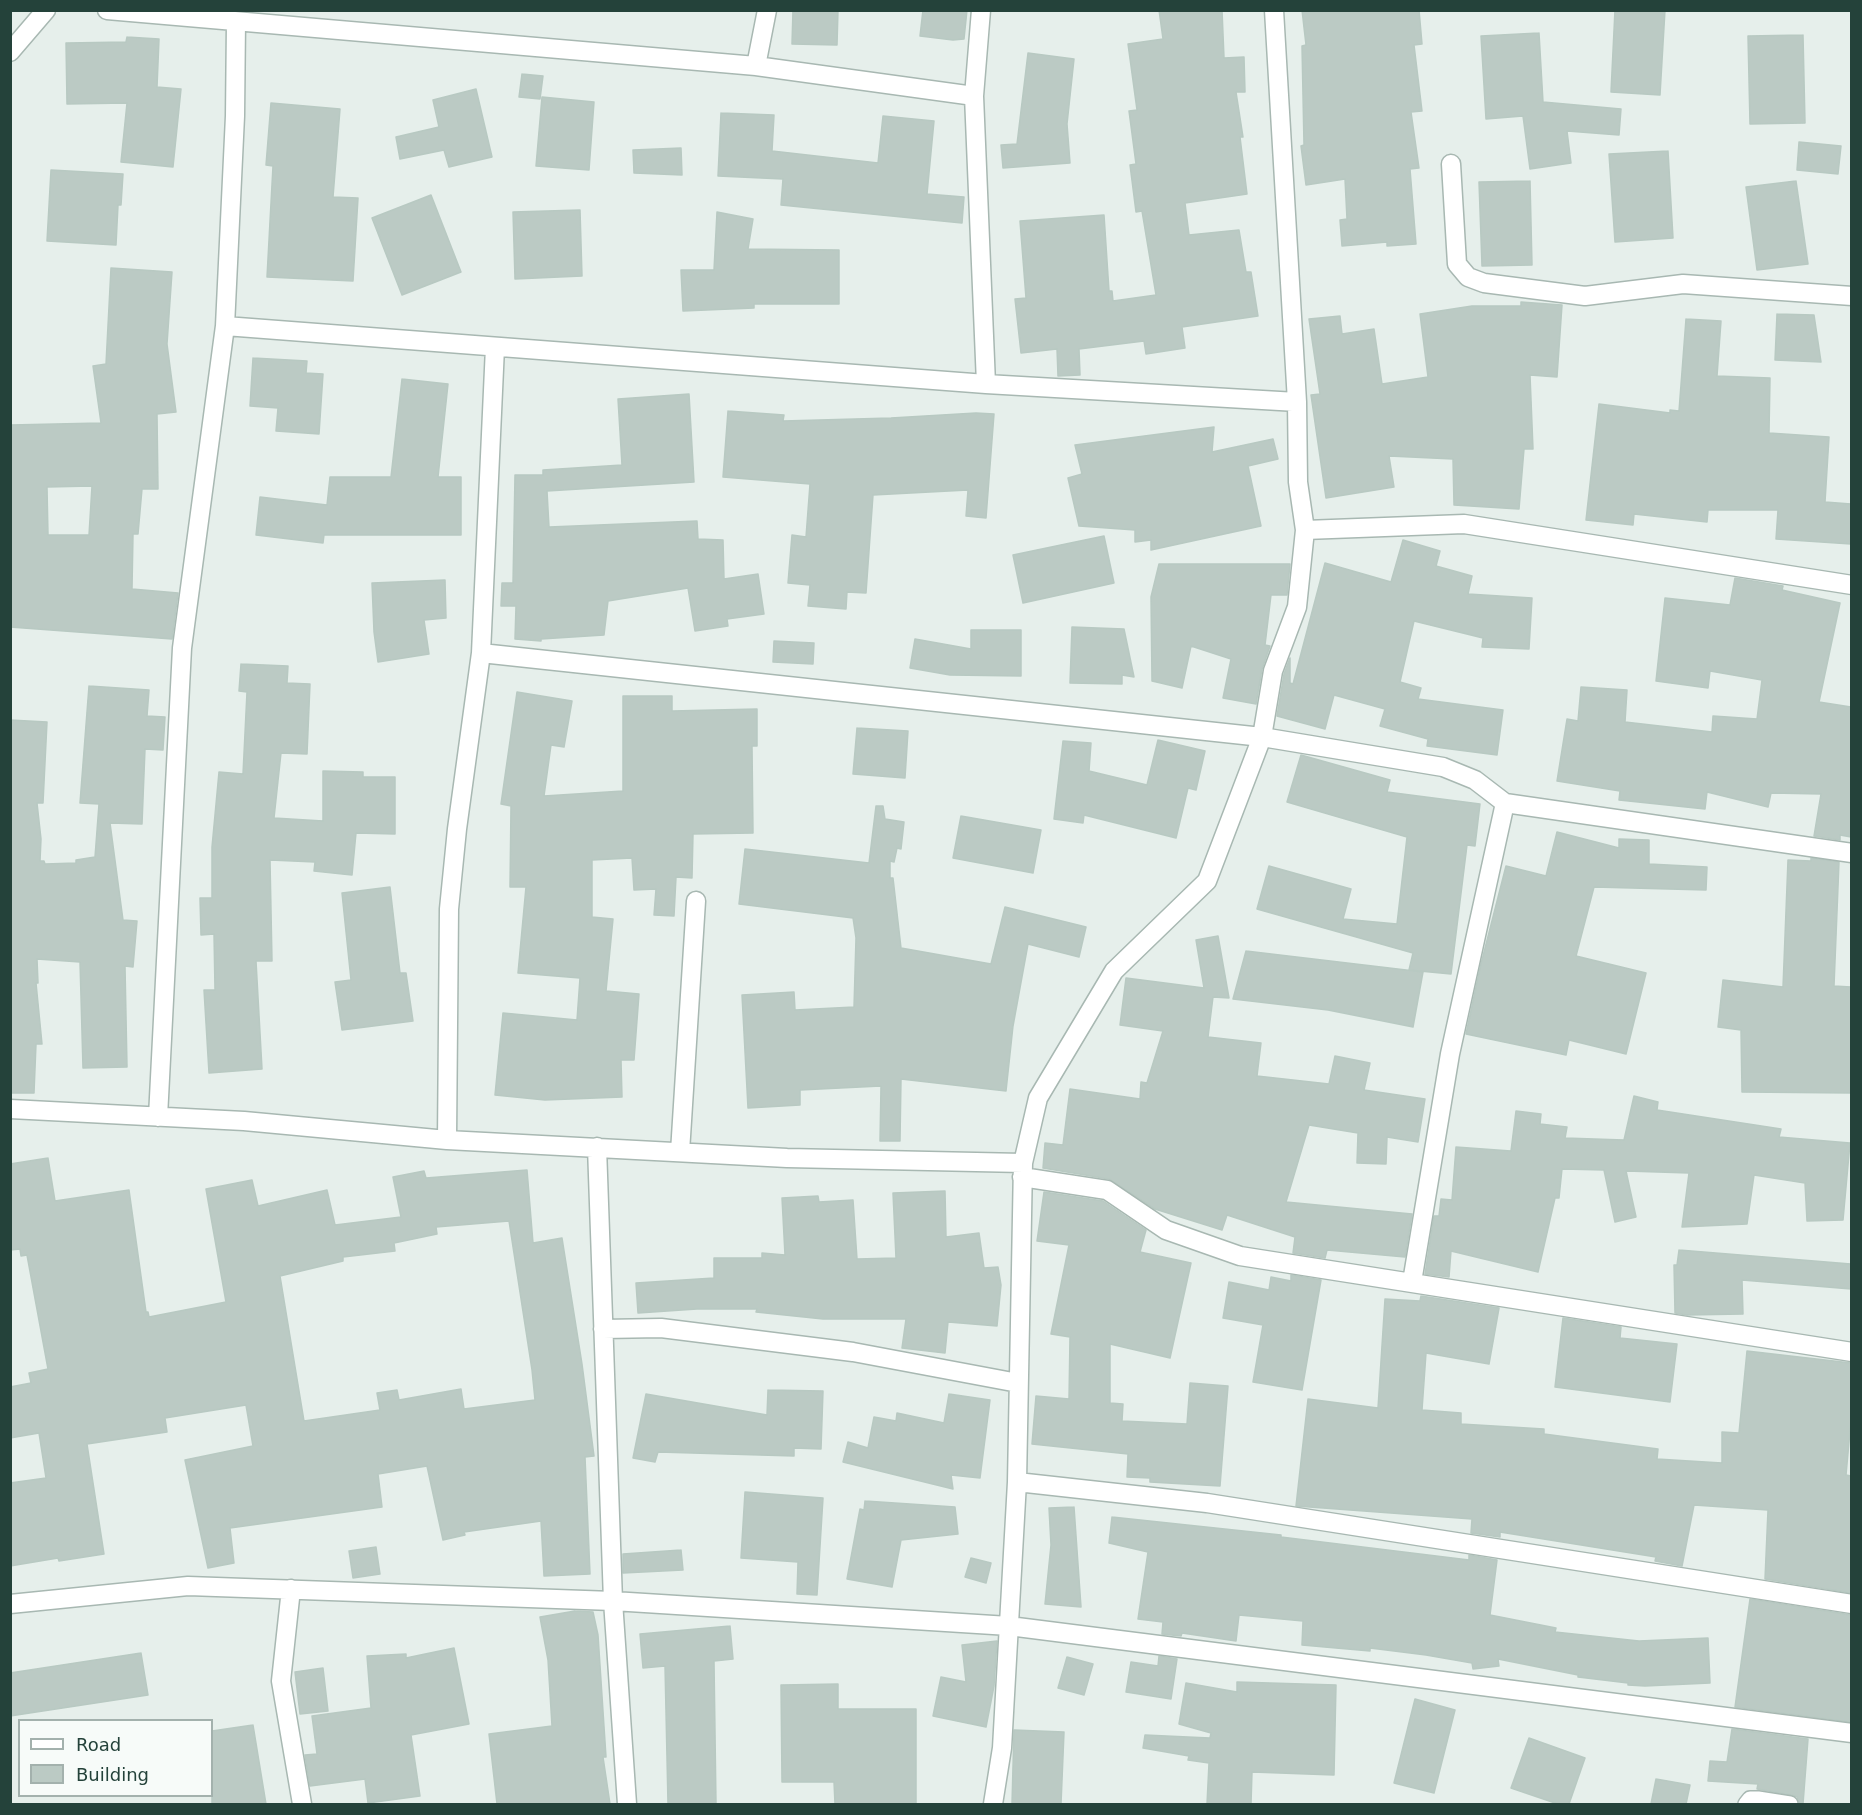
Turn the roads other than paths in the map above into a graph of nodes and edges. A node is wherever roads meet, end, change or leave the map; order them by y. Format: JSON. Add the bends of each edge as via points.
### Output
{"nodes":[{"id":1,"x":46,"y":10,"type":"edge"},
{"id":2,"x":108,"y":10,"type":"edge"},
{"id":3,"x":767,"y":10,"type":"edge"},
{"id":4,"x":981,"y":10,"type":"edge"},
{"id":5,"x":1274,"y":10,"type":"edge"},
{"id":6,"x":236,"y":22,"type":"junction"},
{"id":7,"x":10,"y":52,"type":"edge"},
{"id":8,"x":756,"y":66,"type":"junction"},
{"id":9,"x":974,"y":96,"type":"junction"},
{"id":10,"x":1450,"y":164,"type":"dead end"},
{"id":11,"x":1851,"y":296,"type":"edge"},
{"id":12,"x":225,"y":326,"type":"junction"},
{"id":13,"x":495,"y":347,"type":"junction"},
{"id":14,"x":986,"y":384,"type":"junction"},
{"id":15,"x":1297,"y":402,"type":"junction"},
{"id":16,"x":1305,"y":530,"type":"junction"},
{"id":17,"x":1851,"y":585,"type":"edge"},
{"id":18,"x":481,"y":654,"type":"junction"},
{"id":19,"x":1262,"y":737,"type":"junction"},
{"id":20,"x":1504,"y":803,"type":"junction"},
{"id":21,"x":1851,"y":853,"type":"edge"},
{"id":22,"x":696,"y":901,"type":"dead end"},
{"id":23,"x":10,"y":1109,"type":"edge"},
{"id":24,"x":158,"y":1117,"type":"junction"},
{"id":25,"x":447,"y":1140,"type":"junction"},
{"id":26,"x":597,"y":1146,"type":"junction"},
{"id":27,"x":680,"y":1152,"type":"junction"},
{"id":28,"x":1022,"y":1170,"type":"junction"},
{"id":29,"x":1412,"y":1282,"type":"junction"},
{"id":30,"x":603,"y":1329,"type":"junction"},
{"id":31,"x":1851,"y":1352,"type":"edge"},
{"id":32,"x":1018,"y":1383,"type":"junction"},
{"id":33,"x":1017,"y":1482,"type":"junction"},
{"id":34,"x":291,"y":1589,"type":"junction"},
{"id":35,"x":613,"y":1601,"type":"junction"},
{"id":36,"x":10,"y":1604,"type":"edge"},
{"id":37,"x":1851,"y":1604,"type":"edge"},
{"id":38,"x":1009,"y":1626,"type":"junction"},
{"id":39,"x":1851,"y":1733,"type":"edge"},
{"id":40,"x":302,"y":1804,"type":"edge"},
{"id":41,"x":627,"y":1804,"type":"edge"},
{"id":42,"x":993,"y":1804,"type":"edge"},
{"id":43,"x":1746,"y":1804,"type":"edge"},
{"id":44,"x":1790,"y":1804,"type":"edge"}],
"edges":[{"from":1,"to":7,"type":"street"},
{"from":2,"to":6,"type":"street"},
{"from":3,"to":8,"type":"street"},
{"from":4,"to":9,"type":"street"},
{"from":5,"to":15,"type":"street"},
{"from":6,"to":8,"type":"street"},
{"from":6,"to":12,"type":"street"},
{"from":8,"to":9,"type":"street"},
{"from":9,"to":14,"type":"street"},
{"from":10,"to":11,"type":"street","via":[[1458,264],[1468,278],[1585,296],[1683,284]]},
{"from":12,"to":13,"type":"street"},
{"from":12,"to":24,"type":"street","via":[[182,648]]},
{"from":13,"to":14,"type":"street"},
{"from":13,"to":18,"type":"street"},
{"from":14,"to":15,"type":"street"},
{"from":15,"to":16,"type":"street","via":[[1298,482]]},
{"from":16,"to":17,"type":"street","via":[[1464,524]]},
{"from":16,"to":19,"type":"street","via":[[1297,607],[1273,671]]},
{"from":18,"to":19,"type":"street"},
{"from":18,"to":25,"type":"street","via":[[449,909]]},
{"from":19,"to":20,"type":"street","via":[[1443,767],[1475,780]]},
{"from":19,"to":28,"type":"street","via":[[1207,881],[1114,970],[1038,1098]]},
{"from":20,"to":21,"type":"street"},
{"from":20,"to":29,"type":"street","via":[[1450,1054]]},
{"from":22,"to":27,"type":"street"},
{"from":23,"to":24,"type":"street"},
{"from":24,"to":25,"type":"street"},
{"from":25,"to":26,"type":"street"},
{"from":26,"to":27,"type":"street"},
{"from":26,"to":30,"type":"street"},
{"from":27,"to":28,"type":"street"},
{"from":28,"to":29,"type":"street","via":[[1107,1190],[1166,1230],[1240,1256]]},
{"from":28,"to":32,"type":"street"},
{"from":29,"to":31,"type":"street"},
{"from":30,"to":32,"type":"street","via":[[661,1328],[853,1352]]},
{"from":30,"to":35,"type":"street"},
{"from":32,"to":33,"type":"street"},
{"from":33,"to":37,"type":"street","via":[[1208,1503]]},
{"from":33,"to":38,"type":"street"},
{"from":34,"to":35,"type":"street"},
{"from":34,"to":36,"type":"street","via":[[188,1586]]},
{"from":34,"to":40,"type":"street","via":[[281,1681]]},
{"from":35,"to":38,"type":"street"},
{"from":35,"to":41,"type":"street"},
{"from":38,"to":39,"type":"street"},
{"from":38,"to":42,"type":"street","via":[[1002,1748]]},
{"from":43,"to":44,"type":"lane","via":[[1758,1798]]}]}
